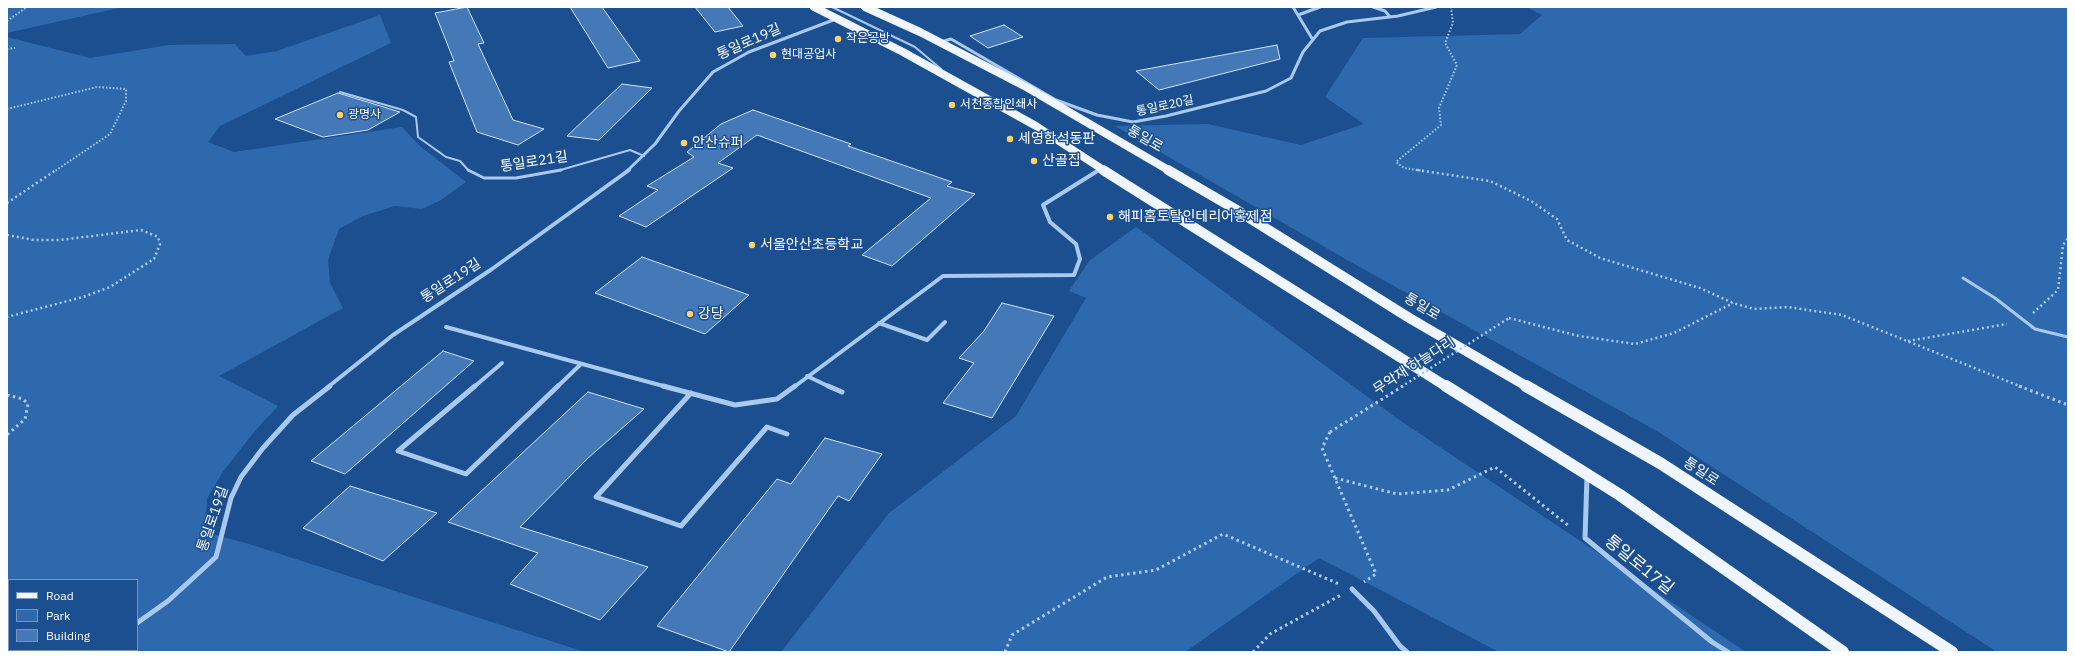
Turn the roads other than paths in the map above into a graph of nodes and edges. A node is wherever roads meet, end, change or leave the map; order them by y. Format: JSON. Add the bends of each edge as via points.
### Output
{"nodes":[{"id":1,"x":814,"y":7,"type":"edge"},
{"id":2,"x":832,"y":7,"type":"edge"},
{"id":3,"x":865,"y":7,"type":"edge"},
{"id":4,"x":1293,"y":7,"type":"edge"},
{"id":5,"x":1320,"y":7,"type":"edge"},
{"id":6,"x":1373,"y":7,"type":"edge"},
{"id":7,"x":1436,"y":7,"type":"edge"},
{"id":8,"x":1298,"y":16,"type":"junction"},
{"id":9,"x":1390,"y":17,"type":"junction"},
{"id":10,"x":837,"y":19,"type":"junction"},
{"id":11,"x":1313,"y":40,"type":"junction"},
{"id":12,"x":941,"y":42,"type":"junction"},
{"id":13,"x":952,"y":80,"type":"junction"},
{"id":14,"x":340,"y":92,"type":"dead end"},
{"id":15,"x":644,"y":156,"type":"junction"},
{"id":16,"x":1102,"y":169,"type":"junction"},
{"id":17,"x":1963,"y":278,"type":"dead end"},
{"id":18,"x":945,"y":322,"type":"dead end"},
{"id":19,"x":879,"y":323,"type":"junction"},
{"id":20,"x":446,"y":327,"type":"dead end"},
{"id":21,"x":2068,"y":337,"type":"edge"},
{"id":22,"x":502,"y":363,"type":"dead end"},
{"id":23,"x":581,"y":364,"type":"junction"},
{"id":24,"x":807,"y":376,"type":"junction"},
{"id":25,"x":842,"y":392,"type":"dead end"},
{"id":26,"x":691,"y":393,"type":"junction"},
{"id":27,"x":787,"y":434,"type":"dead end"},
{"id":28,"x":1587,"y":473,"type":"junction"},
{"id":29,"x":1352,"y":590,"type":"road end"},
{"id":30,"x":138,"y":622,"type":"edge"},
{"id":31,"x":1407,"y":652,"type":"edge"},
{"id":32,"x":1728,"y":652,"type":"edge"},
{"id":33,"x":1843,"y":652,"type":"edge"},
{"id":34,"x":1952,"y":652,"type":"edge"}],
"edges":[{"from":1,"to":10,"type":"main road"},
{"from":2,"to":13,"type":"lane","via":[[915,47]]},
{"from":3,"to":12,"type":"main road","name":"통일로"},
{"from":4,"to":8,"type":"street"},
{"from":5,"to":8,"type":"street"},
{"from":6,"to":9,"type":"street","via":[[1385,11]]},
{"from":7,"to":9,"type":"street","name":"통일로20길"},
{"from":8,"to":11,"type":"street"},
{"from":9,"to":11,"type":"street","name":"통일로20길","via":[[1347,22],[1320,31]]},
{"from":10,"to":13,"type":"main road"},
{"from":10,"to":15,"type":"street","name":"통일로19길","via":[[749,52],[714,72]]},
{"from":11,"to":12,"type":"street","name":"통일로20길","via":[[1303,52],[1291,78],[1266,91],[1133,122],[1097,115],[1056,100],[951,40]]},
{"from":12,"to":34,"type":"main road","name":"통일로","via":[[1028,88],[1202,189],[1411,319],[1660,463]]},
{"from":13,"to":16,"type":"main road","via":[[1036,126]]},
{"from":14,"to":15,"type":"lane","name":"통일로21길","via":[[403,110],[416,117],[418,137],[446,157],[460,161],[470,171],[484,178],[516,178],[557,171],[630,150]]},
{"from":15,"to":30,"type":"street","name":"통일로19길","via":[[633,167],[539,236],[392,335],[293,416],[263,448],[241,477],[232,498],[216,557],[168,601]]},
{"from":16,"to":19,"type":"street","via":[[1043,205],[1050,222],[1076,244],[1080,259],[1074,275],[943,276]]},
{"from":16,"to":28,"type":"main road"},
{"from":17,"to":21,"type":"lane","via":[[2035,328]]},
{"from":18,"to":19,"type":"street","via":[[927,340]]},
{"from":19,"to":24,"type":"street"},
{"from":20,"to":23,"type":"street"},
{"from":22,"to":23,"type":"street","via":[[398,451],[466,474]]},
{"from":23,"to":26,"type":"street"},
{"from":24,"to":25,"type":"street"},
{"from":24,"to":26,"type":"street","via":[[777,399],[735,405]]},
{"from":26,"to":27,"type":"street","via":[[596,497],[681,526],[767,427]]},
{"from":28,"to":32,"type":"street","name":"통일로17길","via":[[1585,538],[1712,642]]},
{"from":28,"to":33,"type":"main road"},
{"from":29,"to":31,"type":"street","via":[[1374,611]]}]}
